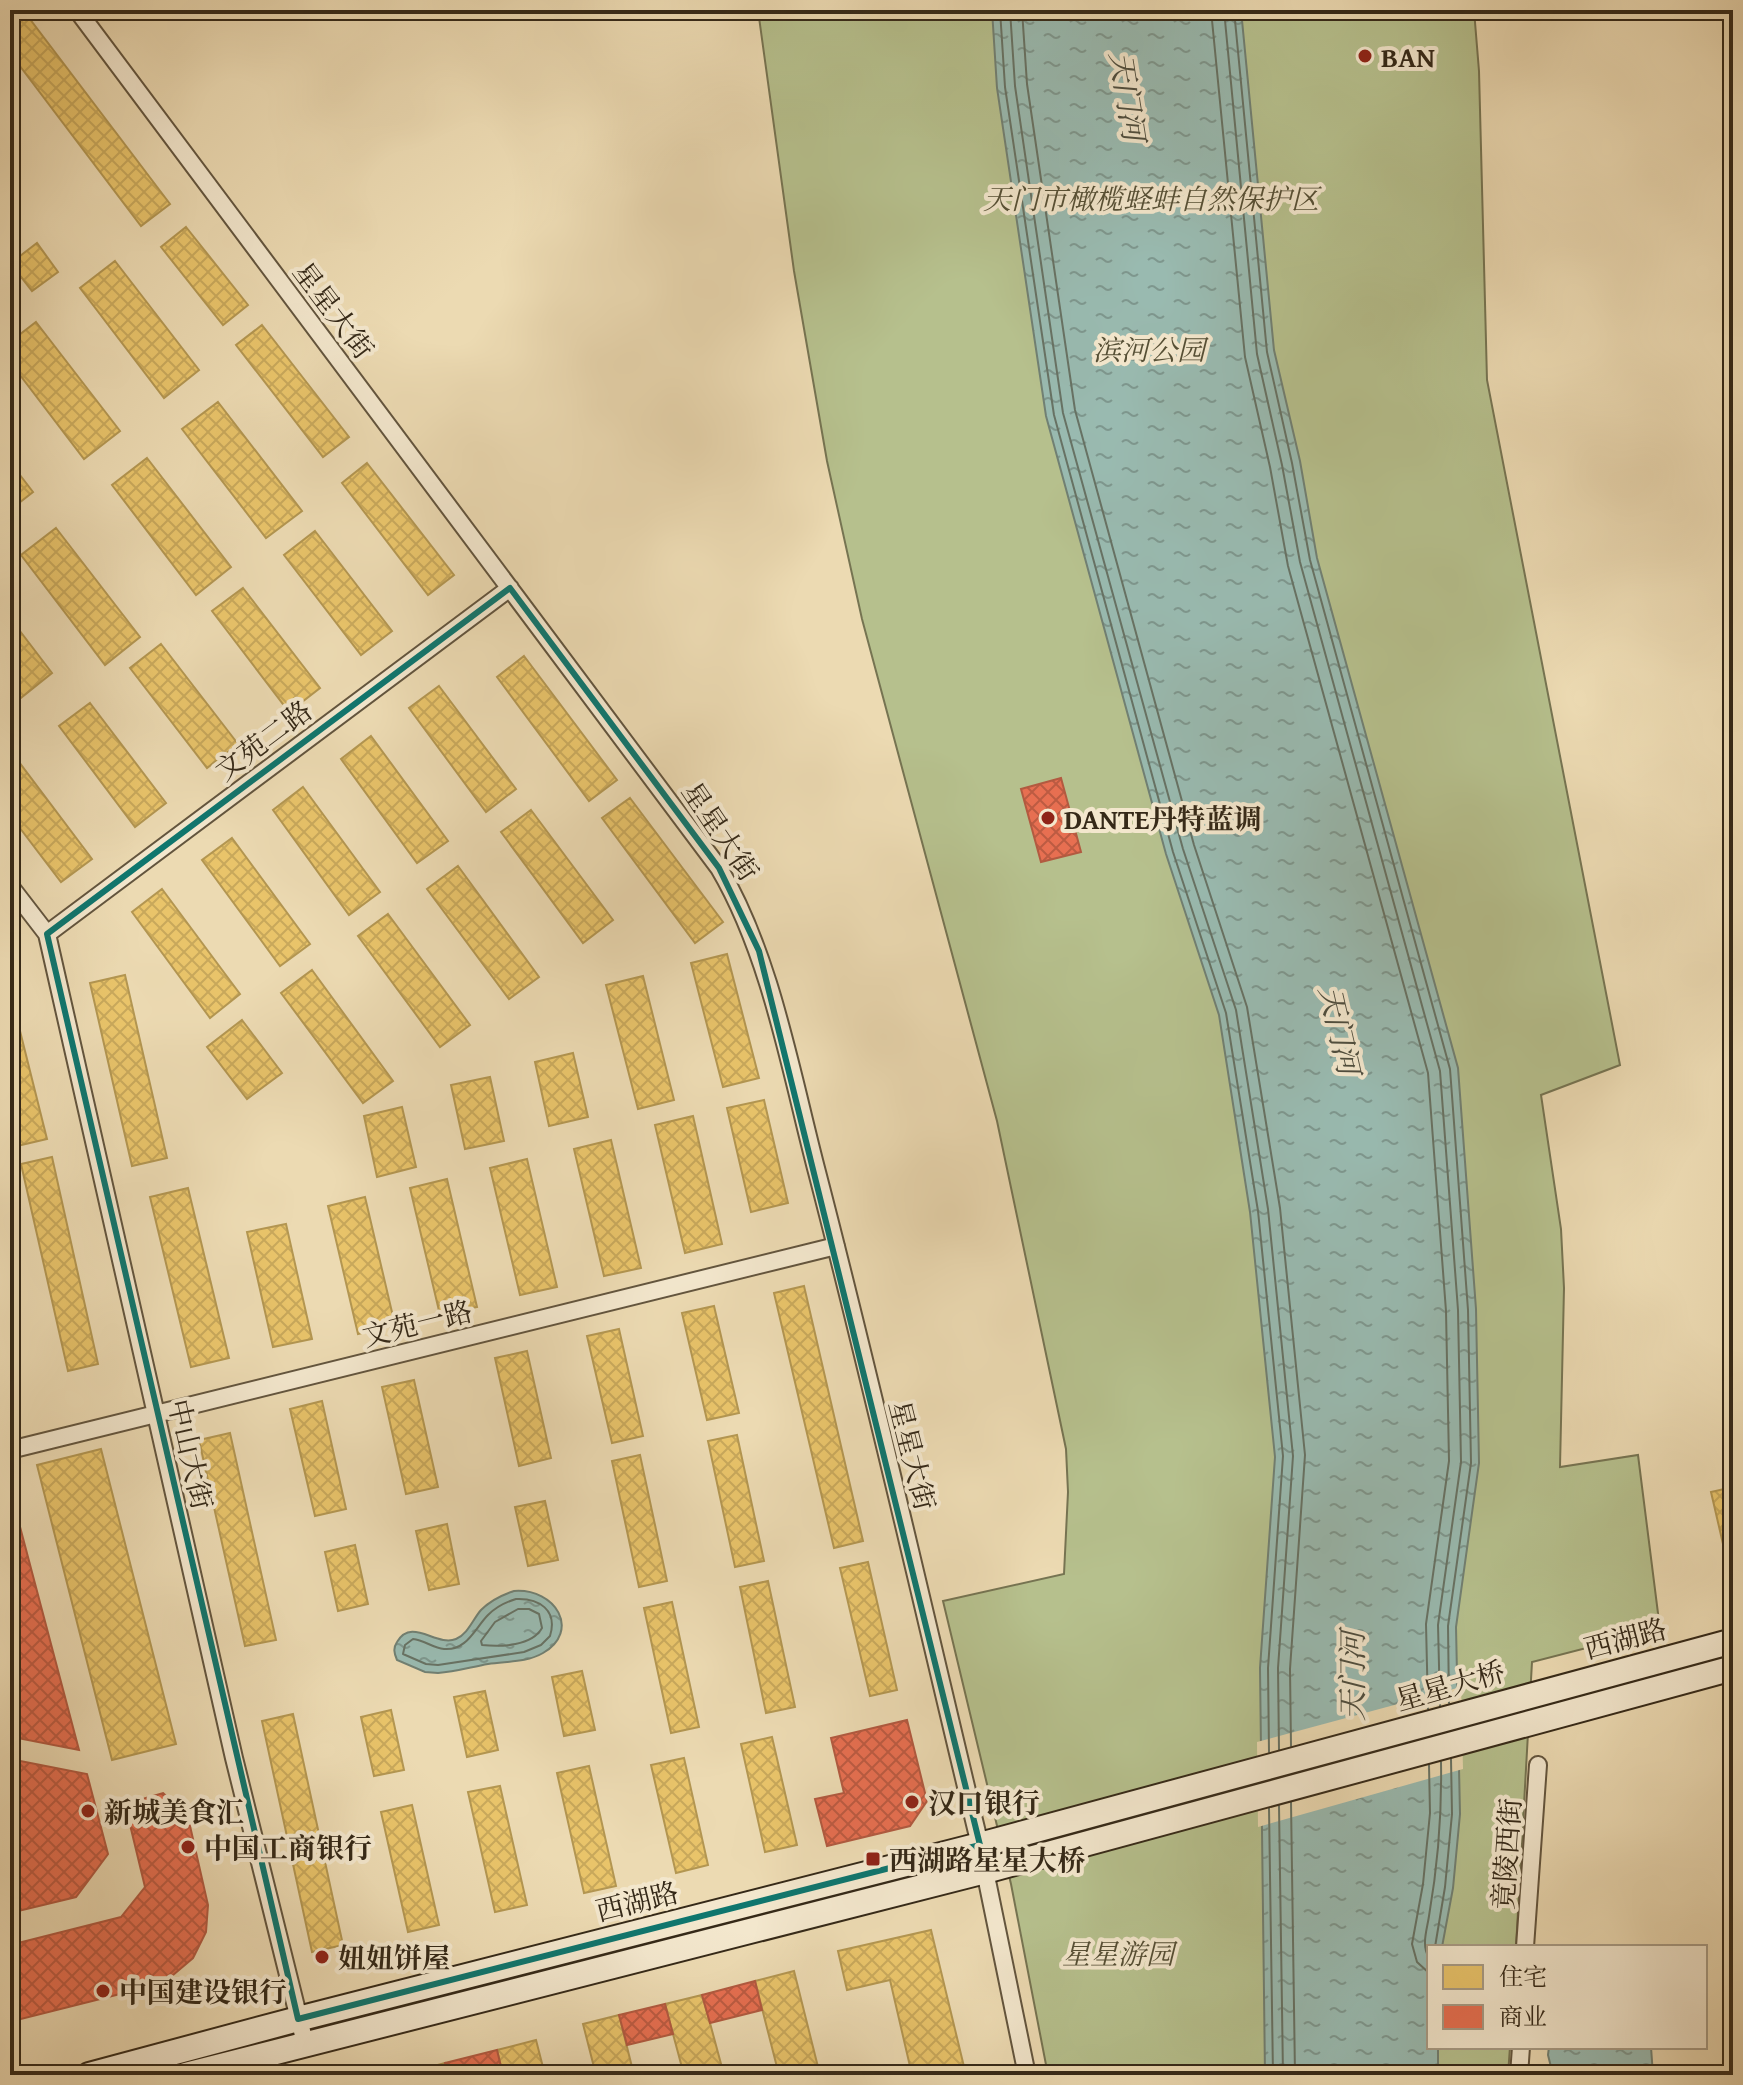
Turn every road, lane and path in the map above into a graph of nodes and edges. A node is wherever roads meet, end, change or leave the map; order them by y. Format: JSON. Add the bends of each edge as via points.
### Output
{"nodes":[{"id":1,"x":77,"y":10,"type":"edge"},
{"id":2,"x":510,"y":588,"type":"junction"},
{"id":3,"x":10,"y":886,"type":"edge"},
{"id":4,"x":47,"y":934,"type":"junction"},
{"id":5,"x":836,"y":1246,"type":"junction"},
{"id":6,"x":156,"y":1415,"type":"junction"},
{"id":7,"x":10,"y":1450,"type":"edge"},
{"id":8,"x":1733,"y":1641,"type":"edge"},
{"id":9,"x":1733,"y":1668,"type":"edge"},
{"id":10,"x":1533,"y":1694,"type":"joint"},
{"id":11,"x":1536,"y":1722,"type":"joint"},
{"id":12,"x":1538,"y":1765,"type":"dead end"},
{"id":13,"x":1199,"y":1786,"type":"joint"},
{"id":14,"x":1203,"y":1812,"type":"joint"},
{"id":15,"x":980,"y":1845,"type":"junction"},
{"id":16,"x":985,"y":1871,"type":"junction"},
{"id":17,"x":1525,"y":1945,"type":"edge"},
{"id":18,"x":298,"y":2019,"type":"junction"},
{"id":19,"x":305,"y":2043,"type":"junction"},
{"id":20,"x":1521,"y":2049,"type":"edge"},
{"id":21,"x":89,"y":2075,"type":"edge"},
{"id":22,"x":186,"y":2075,"type":"edge"},
{"id":23,"x":1027,"y":2075,"type":"edge"},
{"id":24,"x":1519,"y":2075,"type":"edge"}],
"edges":[{"from":1,"to":2,"type":"street","name":"星星大街"},
{"from":2,"to":4,"type":"street","name":"文苑二路"},
{"from":2,"to":5,"type":"street","name":"星星大街","via":[[734,894],[759,951]]},
{"from":3,"to":4,"type":"street","name":"中山大街"},
{"from":4,"to":6,"type":"street","name":"中山大街"},
{"from":5,"to":6,"type":"street","name":"文苑一路"},
{"from":5,"to":15,"type":"street","name":"星星大街"},
{"from":6,"to":7,"type":"street","name":"文苑一路"},
{"from":6,"to":18,"type":"street","name":"中山大街"},
{"from":8,"to":10,"type":"main road","name":"西湖路"},
{"from":9,"to":11,"type":"main road","name":"西湖路"},
{"from":10,"to":13,"type":"main road","name":"星星大桥"},
{"from":11,"to":14,"type":"main road","name":"星星大桥"},
{"from":12,"to":17,"type":"street","name":"竟陵西街"},
{"from":13,"to":15,"type":"main road","name":"西湖路"},
{"from":14,"to":16,"type":"main road","name":"西湖路"},
{"from":15,"to":18,"type":"main road","name":"西湖路"},
{"from":16,"to":19,"type":"main road","name":"西湖路"},
{"from":16,"to":23,"type":"street"},
{"from":18,"to":19,"type":"street","name":"中山大街"},
{"from":18,"to":21,"type":"main road","name":"西湖路"},
{"from":19,"to":22,"type":"main road","name":"西湖路"},
{"from":20,"to":24,"type":"street"}]}
